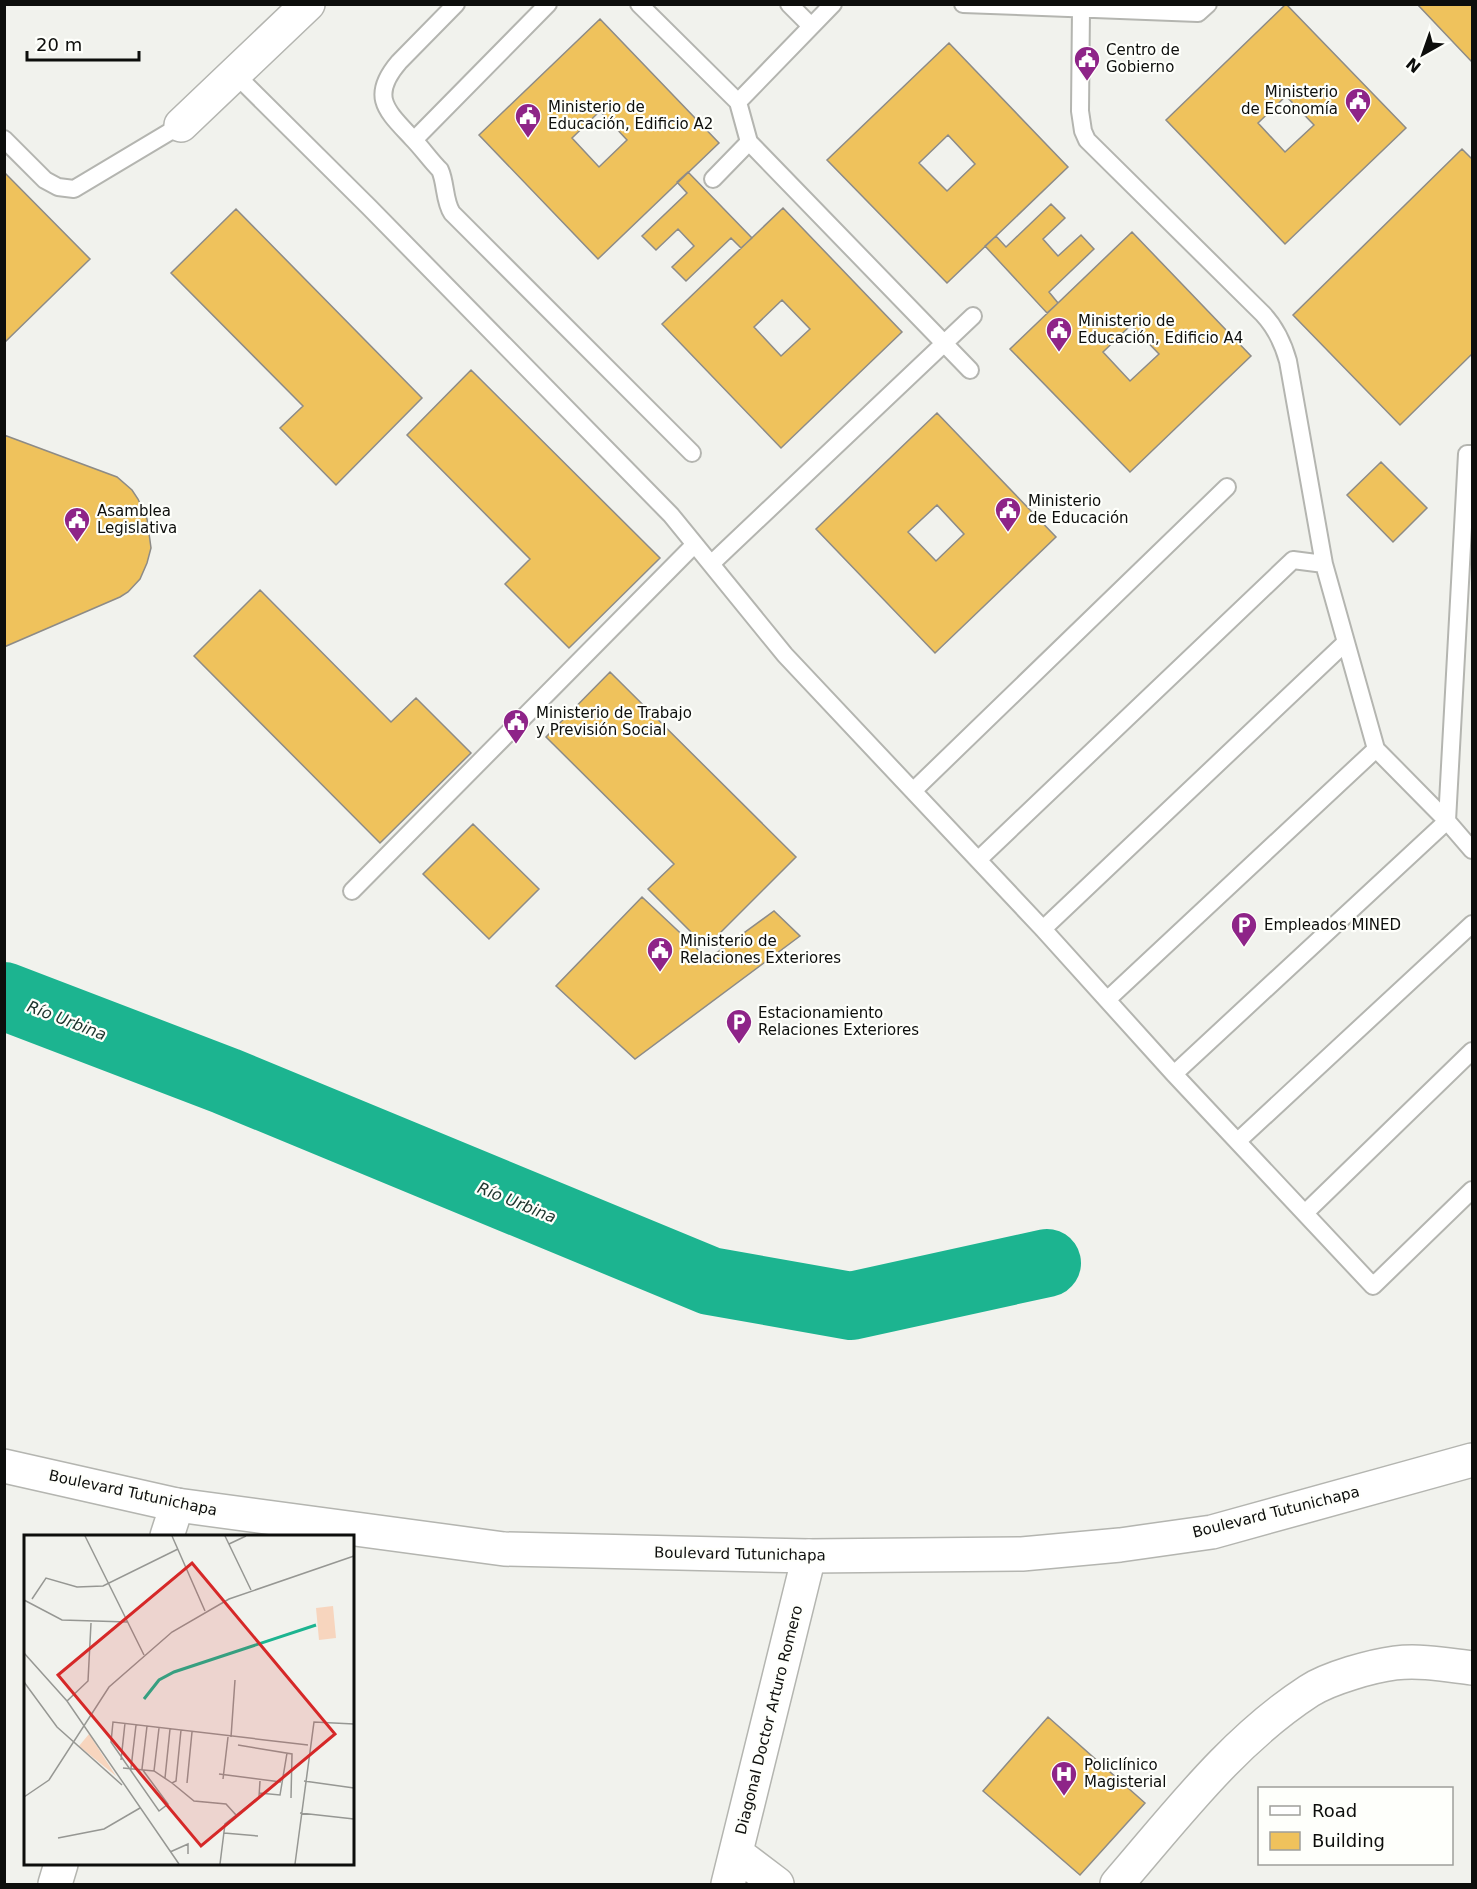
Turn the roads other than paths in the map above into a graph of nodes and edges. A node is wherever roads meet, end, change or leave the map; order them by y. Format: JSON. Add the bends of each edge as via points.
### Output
{"nodes":[{"id":1,"x":308,"y":4,"type":"edge"},
{"id":2,"x":456,"y":4,"type":"edge"},
{"id":3,"x":548,"y":4,"type":"edge"},
{"id":4,"x":639,"y":4,"type":"edge"},
{"id":5,"x":789,"y":4,"type":"edge"},
{"id":6,"x":833,"y":4,"type":"edge"},
{"id":7,"x":963,"y":4,"type":"edge"},
{"id":8,"x":1208,"y":4,"type":"edge"},
{"id":9,"x":1081,"y":9,"type":"junction"},
{"id":10,"x":811,"y":26,"type":"junction"},
{"id":11,"x":235,"y":74,"type":"junction"},
{"id":12,"x":738,"y":102,"type":"junction"},
{"id":13,"x":181,"y":125,"type":"joint"},
{"id":14,"x":4,"y":140,"type":"edge"},
{"id":15,"x":414,"y":140,"type":"junction"},
{"id":16,"x":749,"y":142,"type":"junction"},
{"id":17,"x":713,"y":179,"type":"dead end"},
{"id":18,"x":973,"y":316,"type":"dead end"},
{"id":19,"x":945,"y":343,"type":"junction"},
{"id":20,"x":970,"y":370,"type":"dead end"},
{"id":21,"x":692,"y":453,"type":"dead end"},
{"id":22,"x":1473,"y":454,"type":"edge"},
{"id":23,"x":1227,"y":487,"type":"dead end"},
{"id":24,"x":694,"y":545,"type":"junction"},
{"id":25,"x":711,"y":564,"type":"junction"},
{"id":26,"x":1324,"y":564,"type":"junction"},
{"id":27,"x":1345,"y":643,"type":"junction"},
{"id":28,"x":1376,"y":749,"type":"junction"},
{"id":29,"x":913,"y":791,"type":"junction"},
{"id":30,"x":1447,"y":821,"type":"junction"},
{"id":31,"x":1473,"y":850,"type":"edge"},
{"id":32,"x":978,"y":860,"type":"junction"},
{"id":33,"x":352,"y":891,"type":"dead end"},
{"id":34,"x":1473,"y":924,"type":"edge"},
{"id":35,"x":1043,"y":929,"type":"junction"},
{"id":36,"x":1108,"y":999,"type":"junction"},
{"id":37,"x":1473,"y":1050,"type":"edge"},
{"id":38,"x":1174,"y":1074,"type":"junction"},
{"id":39,"x":1239,"y":1140,"type":"junction"},
{"id":40,"x":1473,"y":1190,"type":"edge"},
{"id":41,"x":1305,"y":1213,"type":"junction"},
{"id":42,"x":1473,"y":1460,"type":"edge"},
{"id":43,"x":4,"y":1466,"type":"edge"},
{"id":44,"x":177,"y":1505,"type":"junction"},
{"id":45,"x":167,"y":1535,"type":"edge"},
{"id":46,"x":809,"y":1556,"type":"junction"},
{"id":47,"x":1473,"y":1668,"type":"edge"},
{"id":48,"x":736,"y":1853,"type":"junction"},
{"id":49,"x":61,"y":1865,"type":"edge"},
{"id":50,"x":54,"y":1884,"type":"edge"},
{"id":51,"x":728,"y":1884,"type":"edge"},
{"id":52,"x":777,"y":1884,"type":"edge"},
{"id":53,"x":1117,"y":1884,"type":"edge"}],
"edges":[{"from":1,"to":11,"type":"main road"},
{"from":2,"to":15,"type":"lane","via":[[399,62],[385,83],[388,112]]},
{"from":3,"to":15,"type":"lane"},
{"from":4,"to":12,"type":"lane"},
{"from":5,"to":10,"type":"lane"},
{"from":6,"to":10,"type":"lane"},
{"from":7,"to":9,"type":"lane"},
{"from":8,"to":9,"type":"lane","via":[[1198,13]]},
{"from":9,"to":26,"type":"lane","via":[[1080,111],[1087,140],[1263,314],[1279,335],[1288,361]]},
{"from":10,"to":12,"type":"lane"},
{"from":11,"to":13,"type":"main road"},
{"from":11,"to":24,"type":"lane","via":[[671,515]]},
{"from":12,"to":16,"type":"lane"},
{"from":13,"to":14,"type":"lane","via":[[74,189],[45,180]]},
{"from":15,"to":21,"type":"lane","via":[[440,170],[452,213]]},
{"from":16,"to":17,"type":"lane"},
{"from":16,"to":19,"type":"lane"},
{"from":18,"to":19,"type":"lane"},
{"from":19,"to":20,"type":"lane"},
{"from":19,"to":25,"type":"lane"},
{"from":22,"to":30,"type":"lane","via":[[1467,454]]},
{"from":23,"to":29,"type":"lane"},
{"from":24,"to":25,"type":"lane"},
{"from":24,"to":33,"type":"lane"},
{"from":25,"to":29,"type":"lane","via":[[785,655]]},
{"from":26,"to":27,"type":"lane"},
{"from":26,"to":32,"type":"lane","via":[[1293,560]]},
{"from":27,"to":28,"type":"lane"},
{"from":27,"to":35,"type":"lane"},
{"from":28,"to":30,"type":"lane"},
{"from":28,"to":36,"type":"lane"},
{"from":29,"to":32,"type":"lane"},
{"from":30,"to":31,"type":"lane"},
{"from":30,"to":38,"type":"lane"},
{"from":32,"to":35,"type":"lane"},
{"from":34,"to":39,"type":"lane"},
{"from":35,"to":36,"type":"lane"},
{"from":36,"to":38,"type":"lane"},
{"from":37,"to":41,"type":"lane"},
{"from":38,"to":39,"type":"lane"},
{"from":39,"to":41,"type":"lane"},
{"from":40,"to":41,"type":"lane","via":[[1374,1286]]},
{"from":42,"to":46,"type":"main road","name":"Boulevard Tutunichapa","via":[[1212,1532],[1022,1554]]},
{"from":43,"to":44,"type":"main road","name":"Boulevard Tutunichapa"},
{"from":44,"to":45,"type":"main road"},
{"from":44,"to":46,"type":"main road","name":"Boulevard Tutunichapa","via":[[504,1549]]},
{"from":46,"to":48,"type":"main road","name":"Diagonal Doctor Arturo Romero"},
{"from":47,"to":53,"type":"main road","via":[[1396,1663],[1369,1668],[1310,1690],[1225,1760]]},
{"from":48,"to":51,"type":"main road","name":"Diagonal Doctor Arturo Romero"},
{"from":48,"to":52,"type":"main road"},
{"from":49,"to":50,"type":"main road"}]}
